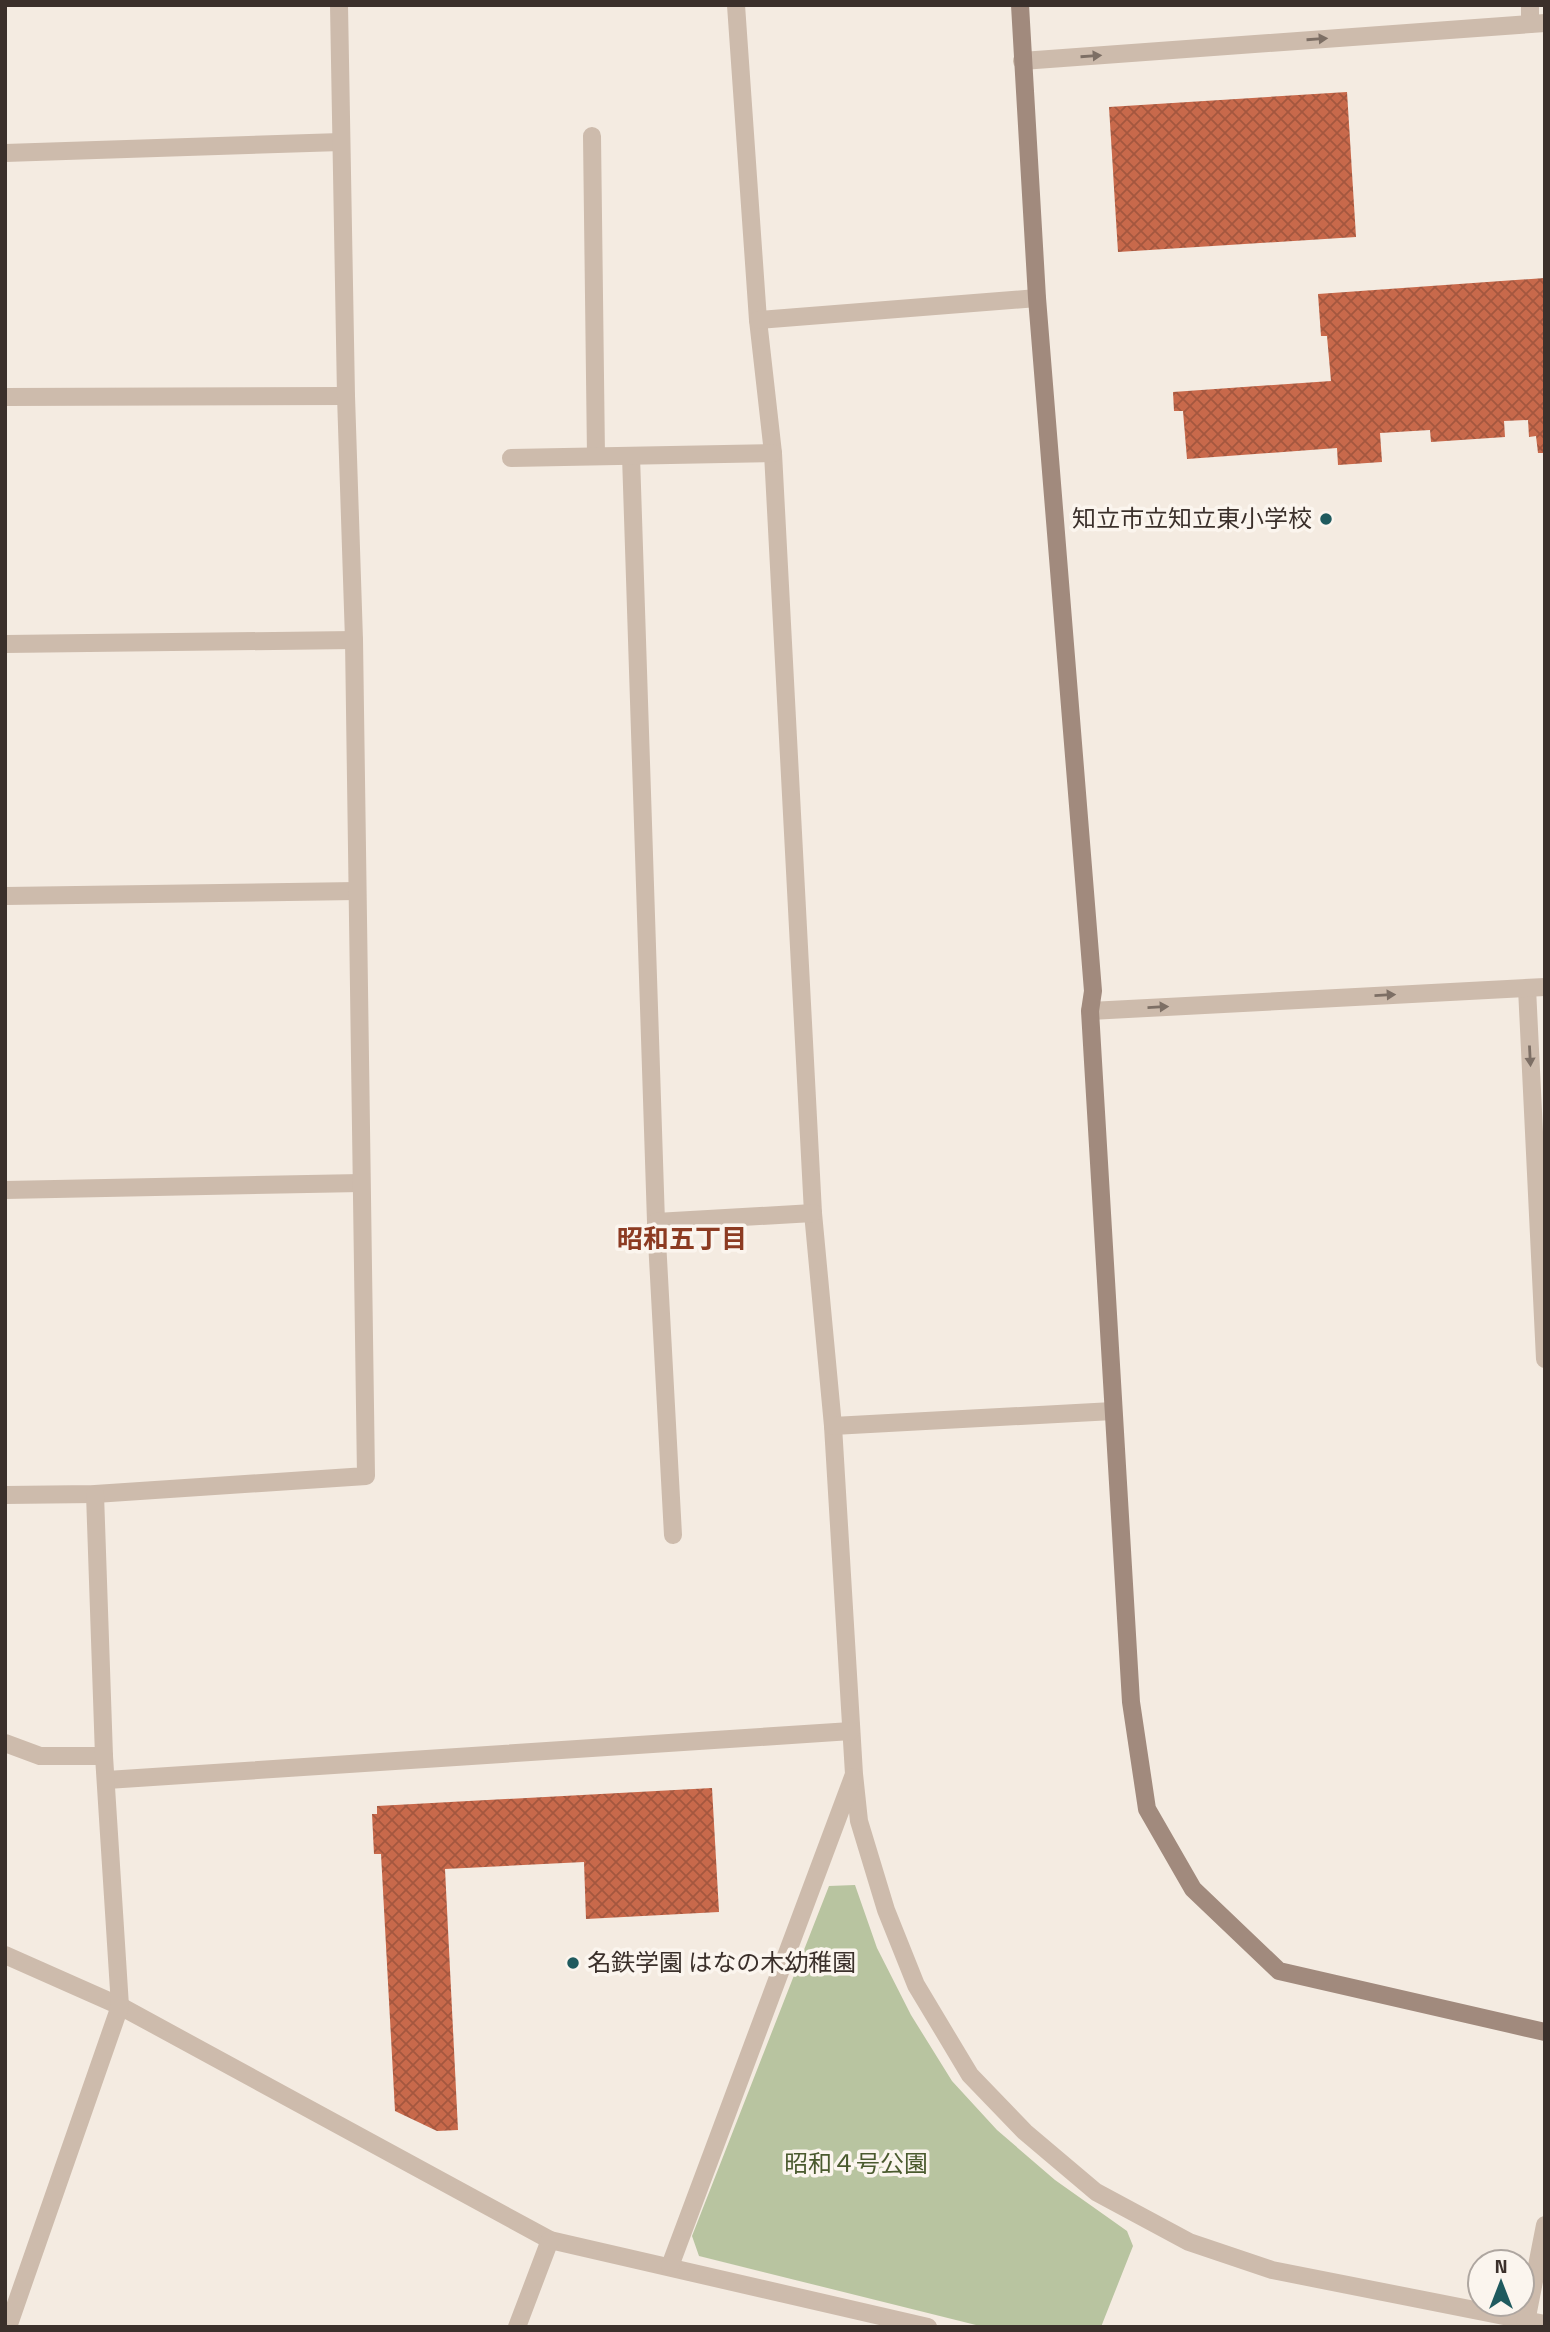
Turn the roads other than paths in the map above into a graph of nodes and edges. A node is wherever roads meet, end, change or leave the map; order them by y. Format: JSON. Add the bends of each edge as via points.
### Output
{"nodes":[{"id":1,"x":339,"y":5,"type":"edge"},
{"id":2,"x":736,"y":5,"type":"edge"},
{"id":3,"x":1020,"y":5,"type":"edge"},
{"id":4,"x":1530,"y":5,"type":"edge"},
{"id":5,"x":1538,"y":24,"type":"edge"},
{"id":6,"x":1023,"y":61,"type":"junction"},
{"id":7,"x":592,"y":136,"type":"dead end"},
{"id":8,"x":341,"y":142,"type":"junction"},
{"id":9,"x":5,"y":153,"type":"edge"},
{"id":10,"x":1037,"y":298,"type":"junction"},
{"id":11,"x":758,"y":320,"type":"junction"},
{"id":12,"x":345,"y":396,"type":"junction"},
{"id":13,"x":5,"y":397,"type":"edge"},
{"id":14,"x":773,"y":453,"type":"junction"},
{"id":15,"x":596,"y":456,"type":"junction"},
{"id":16,"x":631,"y":456,"type":"junction"},
{"id":17,"x":511,"y":458,"type":"dead end"},
{"id":18,"x":354,"y":640,"type":"junction"},
{"id":19,"x":5,"y":644,"type":"edge"},
{"id":20,"x":357,"y":891,"type":"junction"},
{"id":21,"x":5,"y":896,"type":"edge"},
{"id":22,"x":1536,"y":987,"type":"edge"},
{"id":23,"x":1090,"y":1011,"type":"junction"},
{"id":24,"x":360,"y":1183,"type":"junction"},
{"id":25,"x":5,"y":1190,"type":"edge"},
{"id":26,"x":813,"y":1213,"type":"junction"},
{"id":27,"x":656,"y":1222,"type":"junction"},
{"id":28,"x":1545,"y":1359,"type":"edge"},
{"id":29,"x":1113,"y":1411,"type":"junction"},
{"id":30,"x":833,"y":1426,"type":"junction"},
{"id":31,"x":95,"y":1494,"type":"junction"},
{"id":32,"x":5,"y":1495,"type":"edge"},
{"id":33,"x":673,"y":1535,"type":"dead end"},
{"id":34,"x":851,"y":1731,"type":"junction"},
{"id":35,"x":5,"y":1743,"type":"edge"},
{"id":36,"x":104,"y":1756,"type":"junction"},
{"id":37,"x":854,"y":1774,"type":"junction"},
{"id":38,"x":107,"y":1780,"type":"junction"},
{"id":39,"x":5,"y":1955,"type":"edge"},
{"id":40,"x":120,"y":2006,"type":"junction"},
{"id":41,"x":1545,"y":2032,"type":"edge"},
{"id":42,"x":1545,"y":2225,"type":"edge"},
{"id":43,"x":550,"y":2240,"type":"junction"},
{"id":44,"x":670,"y":2266,"type":"junction"},
{"id":45,"x":1526,"y":2323,"type":"edge"},
{"id":46,"x":11,"y":2324,"type":"edge"},
{"id":47,"x":1545,"y":2324,"type":"edge"},
{"id":48,"x":517,"y":2327,"type":"edge"},
{"id":49,"x":928,"y":2327,"type":"edge"}],
"edges":[{"from":1,"to":8,"type":"street"},
{"from":2,"to":11,"type":"street"},
{"from":3,"to":6,"type":"street"},
{"from":4,"to":5,"type":"street"},
{"from":6,"to":5,"type":"street","one_way":true},
{"from":6,"to":10,"type":"street"},
{"from":7,"to":15,"type":"street"},
{"from":8,"to":9,"type":"street"},
{"from":8,"to":12,"type":"street"},
{"from":10,"to":11,"type":"street"},
{"from":10,"to":23,"type":"street","via":[[1093,991]]},
{"from":11,"to":14,"type":"street"},
{"from":12,"to":13,"type":"street"},
{"from":12,"to":18,"type":"street"},
{"from":14,"to":16,"type":"street"},
{"from":14,"to":26,"type":"street"},
{"from":15,"to":16,"type":"street"},
{"from":15,"to":17,"type":"street"},
{"from":16,"to":27,"type":"street"},
{"from":18,"to":19,"type":"street"},
{"from":18,"to":20,"type":"street"},
{"from":20,"to":21,"type":"street"},
{"from":20,"to":24,"type":"street"},
{"from":23,"to":22,"type":"street","one_way":true},
{"from":22,"to":28,"type":"street","one_way":true},
{"from":23,"to":29,"type":"street"},
{"from":24,"to":25,"type":"street"},
{"from":24,"to":31,"type":"street","via":[[366,1476]]},
{"from":26,"to":27,"type":"street"},
{"from":26,"to":30,"type":"street"},
{"from":27,"to":33,"type":"street"},
{"from":29,"to":30,"type":"street"},
{"from":29,"to":41,"type":"street","via":[[1132,1702],[1147,1809],[1193,1889],[1279,1971]]},
{"from":30,"to":34,"type":"street"},
{"from":31,"to":32,"type":"street"},
{"from":31,"to":36,"type":"street"},
{"from":34,"to":37,"type":"street"},
{"from":34,"to":38,"type":"street"},
{"from":35,"to":36,"type":"street","via":[[40,1756]]},
{"from":36,"to":38,"type":"street"},
{"from":37,"to":44,"type":"street"},
{"from":37,"to":45,"type":"street","via":[[859,1821],[886,1910],[916,1986],[970,2075],[1025,2132],[1096,2192],[1189,2242],[1272,2270]]},
{"from":38,"to":40,"type":"street"},
{"from":39,"to":40,"type":"street"},
{"from":40,"to":43,"type":"street"},
{"from":40,"to":46,"type":"street"},
{"from":42,"to":45,"type":"street"},
{"from":43,"to":44,"type":"street"},
{"from":43,"to":48,"type":"street"},
{"from":44,"to":49,"type":"street"},
{"from":45,"to":47,"type":"street"}]}
